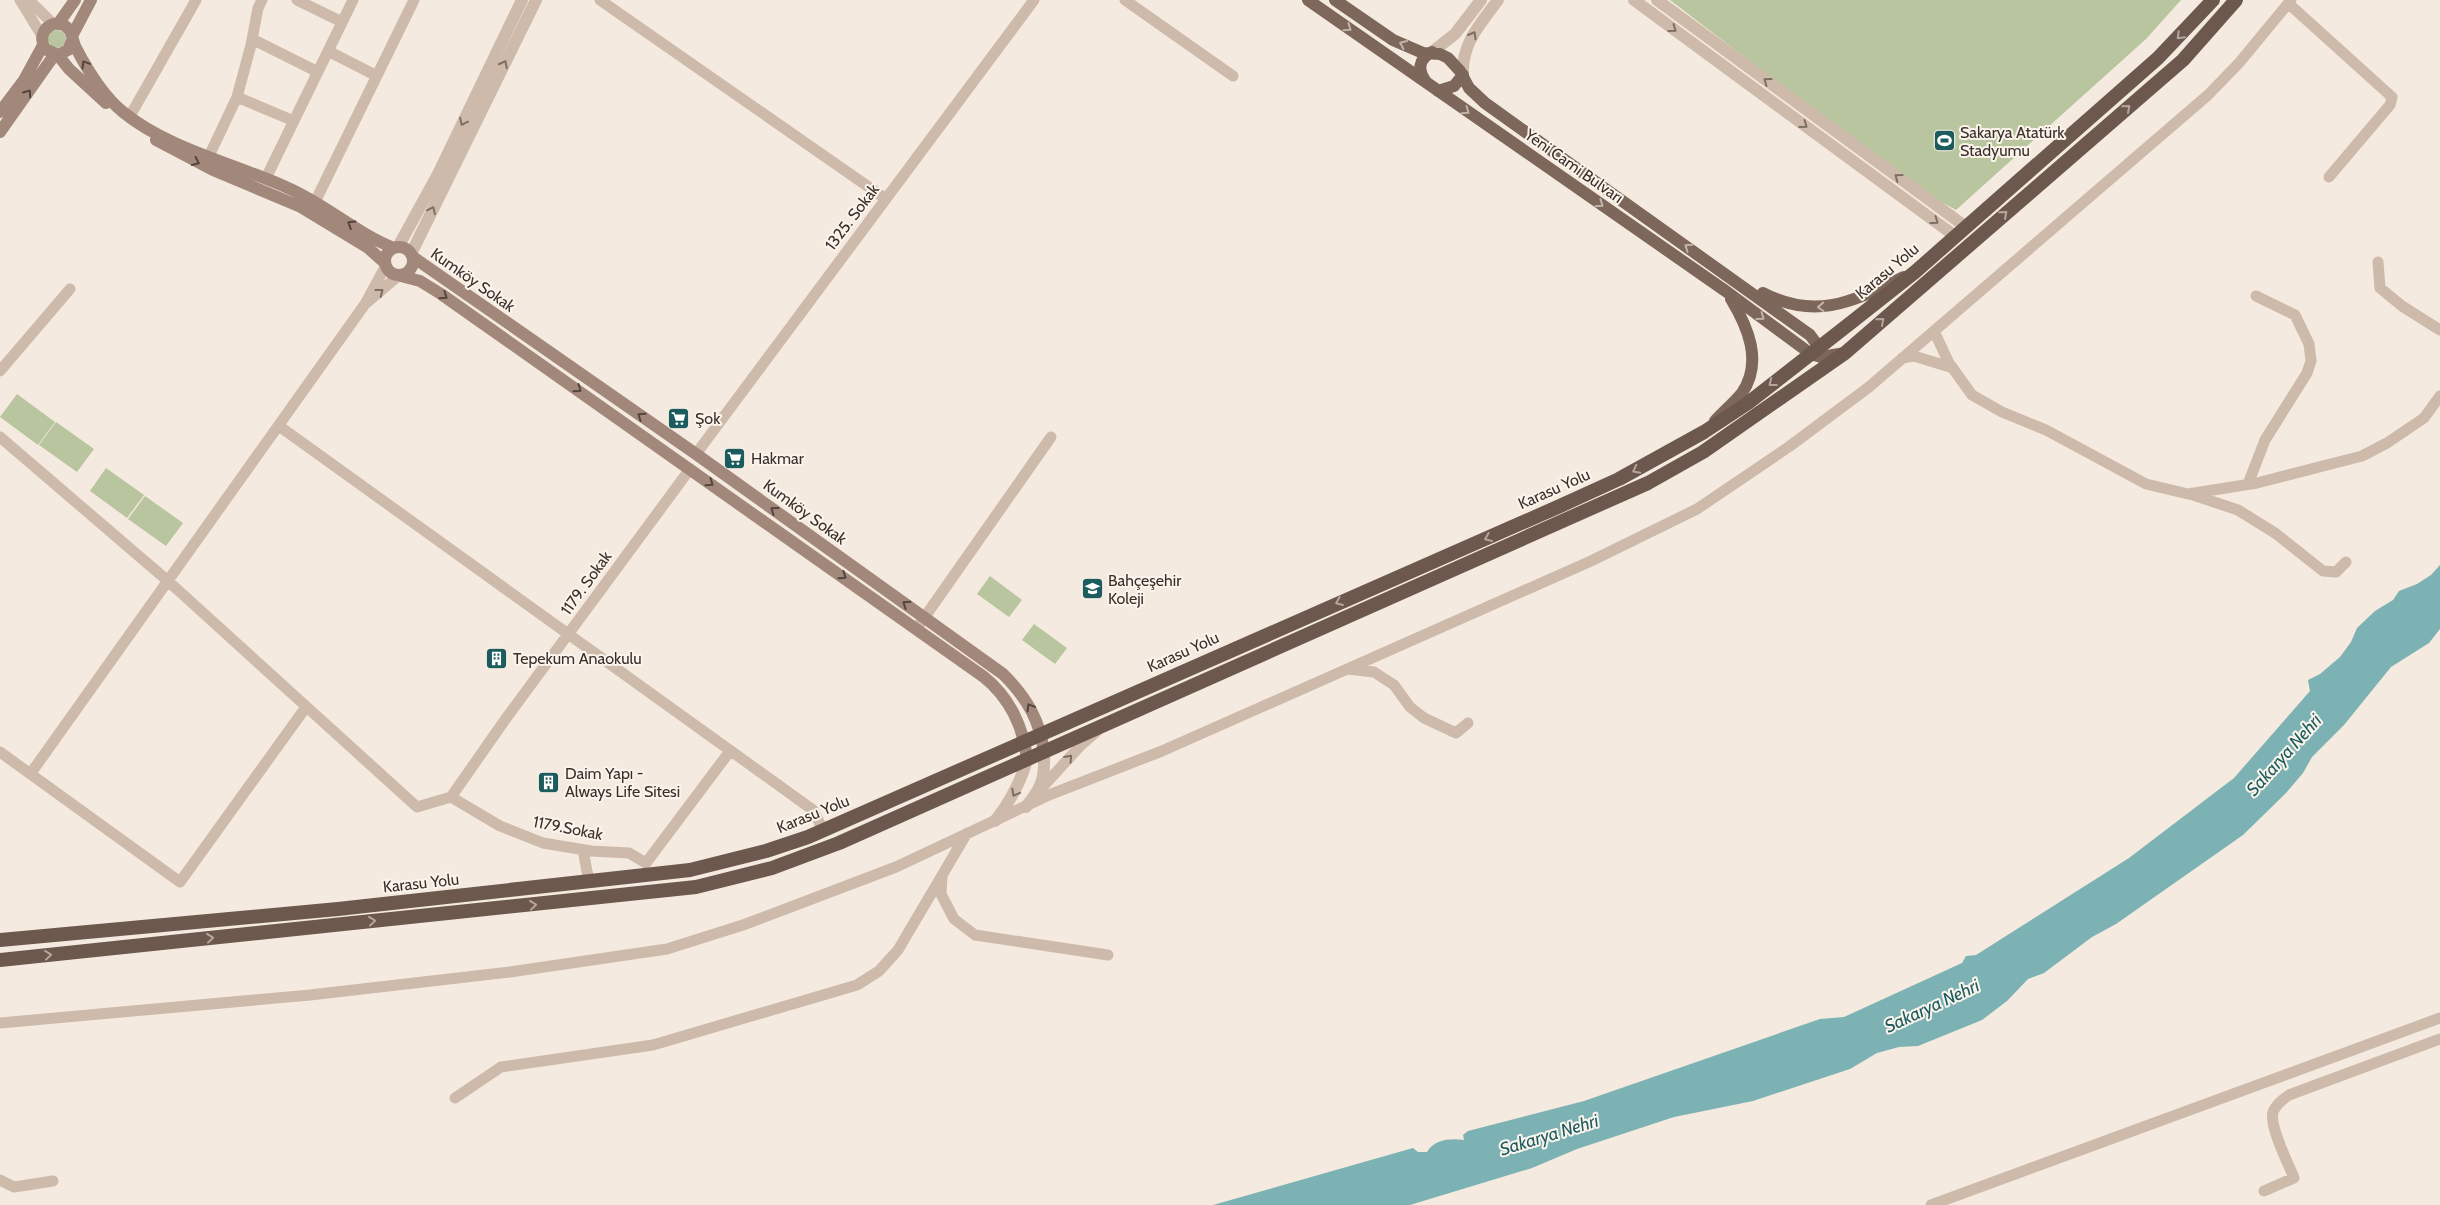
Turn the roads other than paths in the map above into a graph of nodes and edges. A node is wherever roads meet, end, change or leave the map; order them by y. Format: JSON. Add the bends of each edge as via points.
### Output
{"nodes":[{"id":1,"x":20,"y":0,"type":"edge"},
{"id":2,"x":29,"y":0,"type":"edge"},
{"id":3,"x":75,"y":0,"type":"edge"},
{"id":4,"x":92,"y":0,"type":"edge"},
{"id":5,"x":196,"y":0,"type":"edge"},
{"id":6,"x":262,"y":0,"type":"edge"},
{"id":7,"x":297,"y":0,"type":"edge"},
{"id":8,"x":353,"y":0,"type":"edge"},
{"id":9,"x":414,"y":0,"type":"edge"},
{"id":10,"x":522,"y":0,"type":"edge"},
{"id":11,"x":536,"y":0,"type":"edge"},
{"id":12,"x":600,"y":0,"type":"edge"},
{"id":13,"x":1034,"y":0,"type":"edge"},
{"id":14,"x":1125,"y":0,"type":"edge"},
{"id":15,"x":1308,"y":0,"type":"edge"},
{"id":16,"x":1335,"y":0,"type":"edge"},
{"id":17,"x":1481,"y":0,"type":"edge"},
{"id":18,"x":1498,"y":0,"type":"edge"},
{"id":19,"x":1634,"y":0,"type":"edge"},
{"id":20,"x":1657,"y":0,"type":"edge"},
{"id":21,"x":2213,"y":0,"type":"edge"},
{"id":22,"x":2236,"y":0,"type":"edge"},
{"id":23,"x":2290,"y":2,"type":"edge"},
{"id":24,"x":342,"y":22,"type":"junction"},
{"id":25,"x":56,"y":24,"type":"junction"},
{"id":26,"x":72,"y":39,"type":"junction"},
{"id":27,"x":252,"y":39,"type":"junction"},
{"id":28,"x":42,"y":40,"type":"junction"},
{"id":29,"x":328,"y":51,"type":"junction"},
{"id":30,"x":1432,"y":52,"type":"junction"},
{"id":31,"x":57,"y":54,"type":"junction"},
{"id":32,"x":318,"y":72,"type":"junction"},
{"id":33,"x":1463,"y":75,"type":"junction"},
{"id":34,"x":377,"y":76,"type":"junction"},
{"id":35,"x":1233,"y":76,"type":"dead end"},
{"id":36,"x":1427,"y":83,"type":"junction"},
{"id":37,"x":1438,"y":91,"type":"junction"},
{"id":38,"x":237,"y":97,"type":"junction"},
{"id":39,"x":0,"y":112,"type":"edge"},
{"id":40,"x":130,"y":116,"type":"junction"},
{"id":41,"x":294,"y":121,"type":"junction"},
{"id":42,"x":0,"y":132,"type":"edge"},
{"id":43,"x":209,"y":156,"type":"junction"},
{"id":44,"x":2329,"y":177,"type":"dead end"},
{"id":45,"x":266,"y":178,"type":"junction"},
{"id":46,"x":886,"y":199,"type":"junction"},
{"id":47,"x":315,"y":202,"type":"junction"},
{"id":48,"x":1960,"y":231,"type":"junction"},
{"id":49,"x":396,"y":247,"type":"junction"},
{"id":50,"x":412,"y":256,"type":"junction"},
{"id":51,"x":2378,"y":262,"type":"dead end"},
{"id":52,"x":384,"y":264,"type":"junction"},
{"id":53,"x":1915,"y":272,"type":"junction"},
{"id":54,"x":1728,"y":275,"type":"junction"},
{"id":55,"x":399,"y":276,"type":"junction"},
{"id":56,"x":70,"y":289,"type":"dead end"},
{"id":57,"x":1727,"y":292,"type":"junction"},
{"id":58,"x":2256,"y":296,"type":"dead end"},
{"id":59,"x":365,"y":304,"type":"junction"},
{"id":60,"x":2440,"y":330,"type":"edge"},
{"id":61,"x":1934,"y":331,"type":"junction"},
{"id":62,"x":1817,"y":353,"type":"junction"},
{"id":63,"x":1844,"y":353,"type":"junction"},
{"id":64,"x":1902,"y":358,"type":"junction"},
{"id":65,"x":1953,"y":368,"type":"junction"},
{"id":66,"x":0,"y":371,"type":"edge"},
{"id":67,"x":1816,"y":373,"type":"junction"},
{"id":68,"x":2440,"y":396,"type":"edge"},
{"id":69,"x":278,"y":426,"type":"junction"},
{"id":70,"x":1704,"y":432,"type":"junction"},
{"id":71,"x":0,"y":436,"type":"edge"},
{"id":72,"x":1051,"y":437,"type":"dead end"},
{"id":73,"x":696,"y":454,"type":"junction"},
{"id":74,"x":690,"y":469,"type":"junction"},
{"id":75,"x":2248,"y":484,"type":"junction"},
{"id":76,"x":2188,"y":494,"type":"junction"},
{"id":77,"x":2346,"y":562,"type":"dead end"},
{"id":78,"x":168,"y":582,"type":"junction"},
{"id":79,"x":925,"y":617,"type":"junction"},
{"id":80,"x":917,"y":628,"type":"junction"},
{"id":81,"x":568,"y":635,"type":"junction"},
{"id":82,"x":1346,"y":668,"type":"junction"},
{"id":83,"x":306,"y":707,"type":"junction"},
{"id":84,"x":1468,"y":723,"type":"dead end"},
{"id":85,"x":1101,"y":728,"type":"junction"},
{"id":86,"x":1042,"y":734,"type":"junction"},
{"id":87,"x":1026,"y":743,"type":"junction"},
{"id":88,"x":730,"y":751,"type":"junction"},
{"id":89,"x":0,"y":752,"type":"edge"},
{"id":90,"x":1044,"y":753,"type":"junction"},
{"id":91,"x":1027,"y":760,"type":"junction"},
{"id":92,"x":31,"y":774,"type":"junction"},
{"id":93,"x":1039,"y":791,"type":"junction"},
{"id":94,"x":451,"y":798,"type":"junction"},
{"id":95,"x":1026,"y":807,"type":"junction"},
{"id":96,"x":995,"y":820,"type":"junction"},
{"id":97,"x":823,"y":830,"type":"junction"},
{"id":98,"x":967,"y":833,"type":"junction"},
{"id":99,"x":583,"y":850,"type":"junction"},
{"id":100,"x":651,"y":868,"type":"junction"},
{"id":101,"x":942,"y":875,"type":"junction"},
{"id":102,"x":589,"y":882,"type":"junction"},
{"id":103,"x":0,"y":940,"type":"edge"},
{"id":104,"x":1108,"y":955,"type":"dead end"},
{"id":105,"x":0,"y":960,"type":"edge"},
{"id":106,"x":2440,"y":1018,"type":"edge"},
{"id":107,"x":0,"y":1023,"type":"edge"},
{"id":108,"x":2440,"y":1038,"type":"edge"},
{"id":109,"x":455,"y":1098,"type":"dead end"},
{"id":110,"x":0,"y":1180,"type":"edge"},
{"id":111,"x":53,"y":1181,"type":"dead end"},
{"id":112,"x":2264,"y":1191,"type":"dead end"},
{"id":113,"x":1931,"y":1205,"type":"edge"}],
"edges":[{"from":1,"to":28,"type":"street"},
{"from":2,"to":25,"type":"street"},
{"from":3,"to":25,"type":"main road"},
{"from":4,"to":26,"type":"main road"},
{"from":5,"to":40,"type":"street"},
{"from":6,"to":27,"type":"street"},
{"from":7,"to":24,"type":"street"},
{"from":8,"to":24,"type":"street"},
{"from":9,"to":34,"type":"street"},
{"from":10,"to":49,"type":"street","one_way":true,"via":[[433,184]]},
{"from":50,"to":11,"type":"street","one_way":true},
{"from":12,"to":46,"type":"street"},
{"from":13,"to":46,"type":"street","name":"1325. Sokak"},
{"from":14,"to":35,"type":"street"},
{"from":15,"to":36,"type":"main road","name":"Yeni Cami Bulvarı","one_way":true},
{"from":30,"to":16,"type":"main road","name":"Yeni Cami Bulvarı","one_way":true,"via":[[1423,53],[1393,40]]},
{"from":17,"to":30,"type":"street","via":[[1455,34]]},
{"from":33,"to":18,"type":"street","one_way":true,"via":[[1465,50],[1472,34]]},
{"from":19,"to":48,"type":"street","one_way":true},
{"from":48,"to":20,"type":"street","one_way":true},
{"from":21,"to":48,"type":"highway","name":"Karasu Yolu","one_way":true,"via":[[2158,58]]},
{"from":63,"to":22,"type":"highway","name":"Karasu Yolu","one_way":true,"via":[[2183,60]]},
{"from":23,"to":44,"type":"street","via":[[2392,97],[2390,105]]},
{"from":23,"to":61,"type":"street","via":[[2208,95]]},
{"from":24,"to":29,"type":"street"},
{"from":25,"to":26,"type":"main road","via":[[67,28]]},
{"from":25,"to":28,"type":"main road","via":[[46,28]]},
{"from":26,"to":31,"type":"main road","via":[[68,50]]},
{"from":40,"to":26,"type":"main road","one_way":true,"via":[[92,76]]},
{"from":27,"to":32,"type":"street"},
{"from":27,"to":38,"type":"street"},
{"from":28,"to":31,"type":"main road","via":[[49,52]]},
{"from":28,"to":39,"type":"main road","via":[[24,80]]},
{"from":29,"to":32,"type":"street"},
{"from":29,"to":34,"type":"street"},
{"from":30,"to":33,"type":"main road","name":"Yeni Cami Bulvarı","via":[[1448,58]]},
{"from":30,"to":36,"type":"main road","via":[[1420,62],[1421,76]]},
{"from":42,"to":31,"type":"main road","one_way":true},
{"from":31,"to":52,"type":"main road","one_way":true,"via":[[112,109],[154,139],[196,162],[301,207],[367,247]]},
{"from":32,"to":41,"type":"street"},
{"from":33,"to":37,"type":"main road","via":[[1454,86]]},
{"from":54,"to":33,"type":"main road","name":"Yeni Cami Bulvarı","one_way":true,"via":[[1485,103],[1469,88]]},
{"from":34,"to":47,"type":"street"},
{"from":36,"to":37,"type":"main road","name":"Yeni Cami Bulvarı"},
{"from":37,"to":57,"type":"main road","name":"Yeni Cami Bulvarı","one_way":true},
{"from":38,"to":41,"type":"street"},
{"from":38,"to":43,"type":"street"},
{"from":40,"to":43,"type":"main road","via":[[159,134]]},
{"from":41,"to":45,"type":"street"},
{"from":43,"to":45,"type":"main road"},
{"from":45,"to":47,"type":"main road"},
{"from":46,"to":73,"type":"street","name":"1325. Sokak"},
{"from":49,"to":47,"type":"main road","one_way":true},
{"from":48,"to":53,"type":"highway","name":"Karasu Yolu"},
{"from":49,"to":50,"type":"main road","via":[[407,250]]},
{"from":49,"to":52,"type":"main road","via":[[386,253]]},
{"from":50,"to":55,"type":"main road","via":[[409,271]]},
{"from":73,"to":50,"type":"main road","name":"Kumköy Sokak","one_way":true},
{"from":51,"to":60,"type":"street","via":[[2380,288]]},
{"from":52,"to":55,"type":"main road","via":[[391,274]]},
{"from":52,"to":59,"type":"street"},
{"from":53,"to":54,"type":"main road","one_way":true,"via":[[1855,300],[1833,307],[1805,308],[1780,303]]},
{"from":53,"to":62,"type":"highway","name":"Karasu Yolu"},
{"from":54,"to":62,"type":"main road","name":"Yeni Cami Bulvarı","via":[[1810,335]]},
{"from":59,"to":55,"type":"street","one_way":true},
{"from":55,"to":74,"type":"main road","name":"Kumköy Sokak","one_way":true,"via":[[420,281],[441,294]]},
{"from":56,"to":66,"type":"street"},
{"from":57,"to":62,"type":"main road","name":"Yeni Cami Bulvarı","one_way":true},
{"from":57,"to":70,"type":"main road","via":[[1746,324],[1753,356],[1742,392]]},
{"from":58,"to":75,"type":"street","via":[[2296,314],[2309,344],[2310,361],[2307,373],[2265,440]]},
{"from":59,"to":69,"type":"street"},
{"from":61,"to":64,"type":"street"},
{"from":61,"to":65,"type":"street"},
{"from":62,"to":63,"type":"main road"},
{"from":62,"to":67,"type":"main road","via":[[1821,364]]},
{"from":62,"to":70,"type":"highway","name":"Karasu Yolu","one_way":true},
{"from":63,"to":67,"type":"highway","name":"Karasu Yolu"},
{"from":64,"to":65,"type":"street","via":[[1914,356]]},
{"from":64,"to":82,"type":"street","via":[[1790,446],[1697,508],[1591,561]]},
{"from":65,"to":76,"type":"street","via":[[1972,394],[2002,412],[2046,430],[2146,484]]},
{"from":67,"to":85,"type":"highway","name":"Karasu Yolu","via":[[1703,452],[1648,483]]},
{"from":68,"to":75,"type":"street","via":[[2424,418],[2387,444],[2362,456]]},
{"from":69,"to":78,"type":"street"},
{"from":69,"to":81,"type":"street"},
{"from":70,"to":86,"type":"highway","name":"Karasu Yolu","one_way":true,"via":[[1585,495]]},
{"from":71,"to":78,"type":"street"},
{"from":72,"to":79,"type":"street"},
{"from":79,"to":73,"type":"main road","name":"Kumköy Sokak","one_way":true},
{"from":74,"to":80,"type":"main road","name":"Kumköy Sokak","one_way":true},
{"from":74,"to":81,"type":"street","name":"1179. Sokak"},
{"from":75,"to":76,"type":"street"},
{"from":76,"to":77,"type":"street","via":[[2238,510],[2275,533],[2323,571],[2336,572]]},
{"from":78,"to":83,"type":"street"},
{"from":78,"to":92,"type":"street"},
{"from":79,"to":80,"type":"street"},
{"from":86,"to":79,"type":"main road","name":"Kumköy Sokak","one_way":true,"via":[[1034,711],[1019,690],[1003,674]]},
{"from":80,"to":87,"type":"main road","name":"Kumköy Sokak","via":[[998,688]]},
{"from":81,"to":88,"type":"street"},
{"from":81,"to":94,"type":"street","name":"1179. Sokak"},
{"from":82,"to":84,"type":"street","via":[[1374,672],[1394,685],[1424,718],[1456,733]]},
{"from":82,"to":95,"type":"street","via":[[1162,751]]},
{"from":83,"to":92,"type":"street","via":[[180,882]]},
{"from":83,"to":94,"type":"street","via":[[416,807]]},
{"from":85,"to":90,"type":"highway","name":"Karasu Yolu"},
{"from":93,"to":85,"type":"street","one_way":true},
{"from":86,"to":87,"type":"highway","name":"Karasu Yolu"},
{"from":86,"to":90,"type":"main road","name":"Kumköy Sokak"},
{"from":87,"to":91,"type":"main road","name":"Kumköy Sokak"},
{"from":87,"to":97,"type":"highway","name":"Karasu Yolu"},
{"from":88,"to":97,"type":"street","via":[[813,810]]},
{"from":88,"to":100,"type":"street","via":[[656,849]]},
{"from":89,"to":92,"type":"street"},
{"from":90,"to":91,"type":"highway","name":"Karasu Yolu"},
{"from":90,"to":93,"type":"street","via":[[1045,774]]},
{"from":91,"to":96,"type":"street","one_way":true,"via":[[1009,803]]},
{"from":105,"to":91,"type":"highway","name":"Karasu Yolu","one_way":true,"via":[[696,887],[772,868],[830,846]]},
{"from":93,"to":95,"type":"street"},
{"from":94,"to":99,"type":"street","name":"1179.Sokak","via":[[500,826],[543,843]]},
{"from":95,"to":96,"type":"street"},
{"from":96,"to":98,"type":"street"},
{"from":97,"to":100,"type":"highway","name":"Karasu Yolu","via":[[756,853],[690,870]]},
{"from":98,"to":101,"type":"street"},
{"from":98,"to":107,"type":"street","via":[[896,867],[743,926],[667,949],[510,972],[310,995]]},
{"from":99,"to":100,"type":"street","name":"1179.Sokak","via":[[629,853]]},
{"from":99,"to":102,"type":"street"},
{"from":100,"to":102,"type":"highway","name":"Karasu Yolu"},
{"from":101,"to":104,"type":"street","via":[[941,894],[954,919],[975,935]]},
{"from":101,"to":109,"type":"street","via":[[898,950],[879,971],[857,985],[653,1045],[501,1067]]},
{"from":102,"to":103,"type":"highway","name":"Karasu Yolu"},
{"from":106,"to":113,"type":"street"},
{"from":108,"to":112,"type":"street","via":[[2289,1095],[2279,1103],[2273,1112],[2273,1124],[2294,1178]]},
{"from":110,"to":111,"type":"street","via":[[14,1187]]}]}
